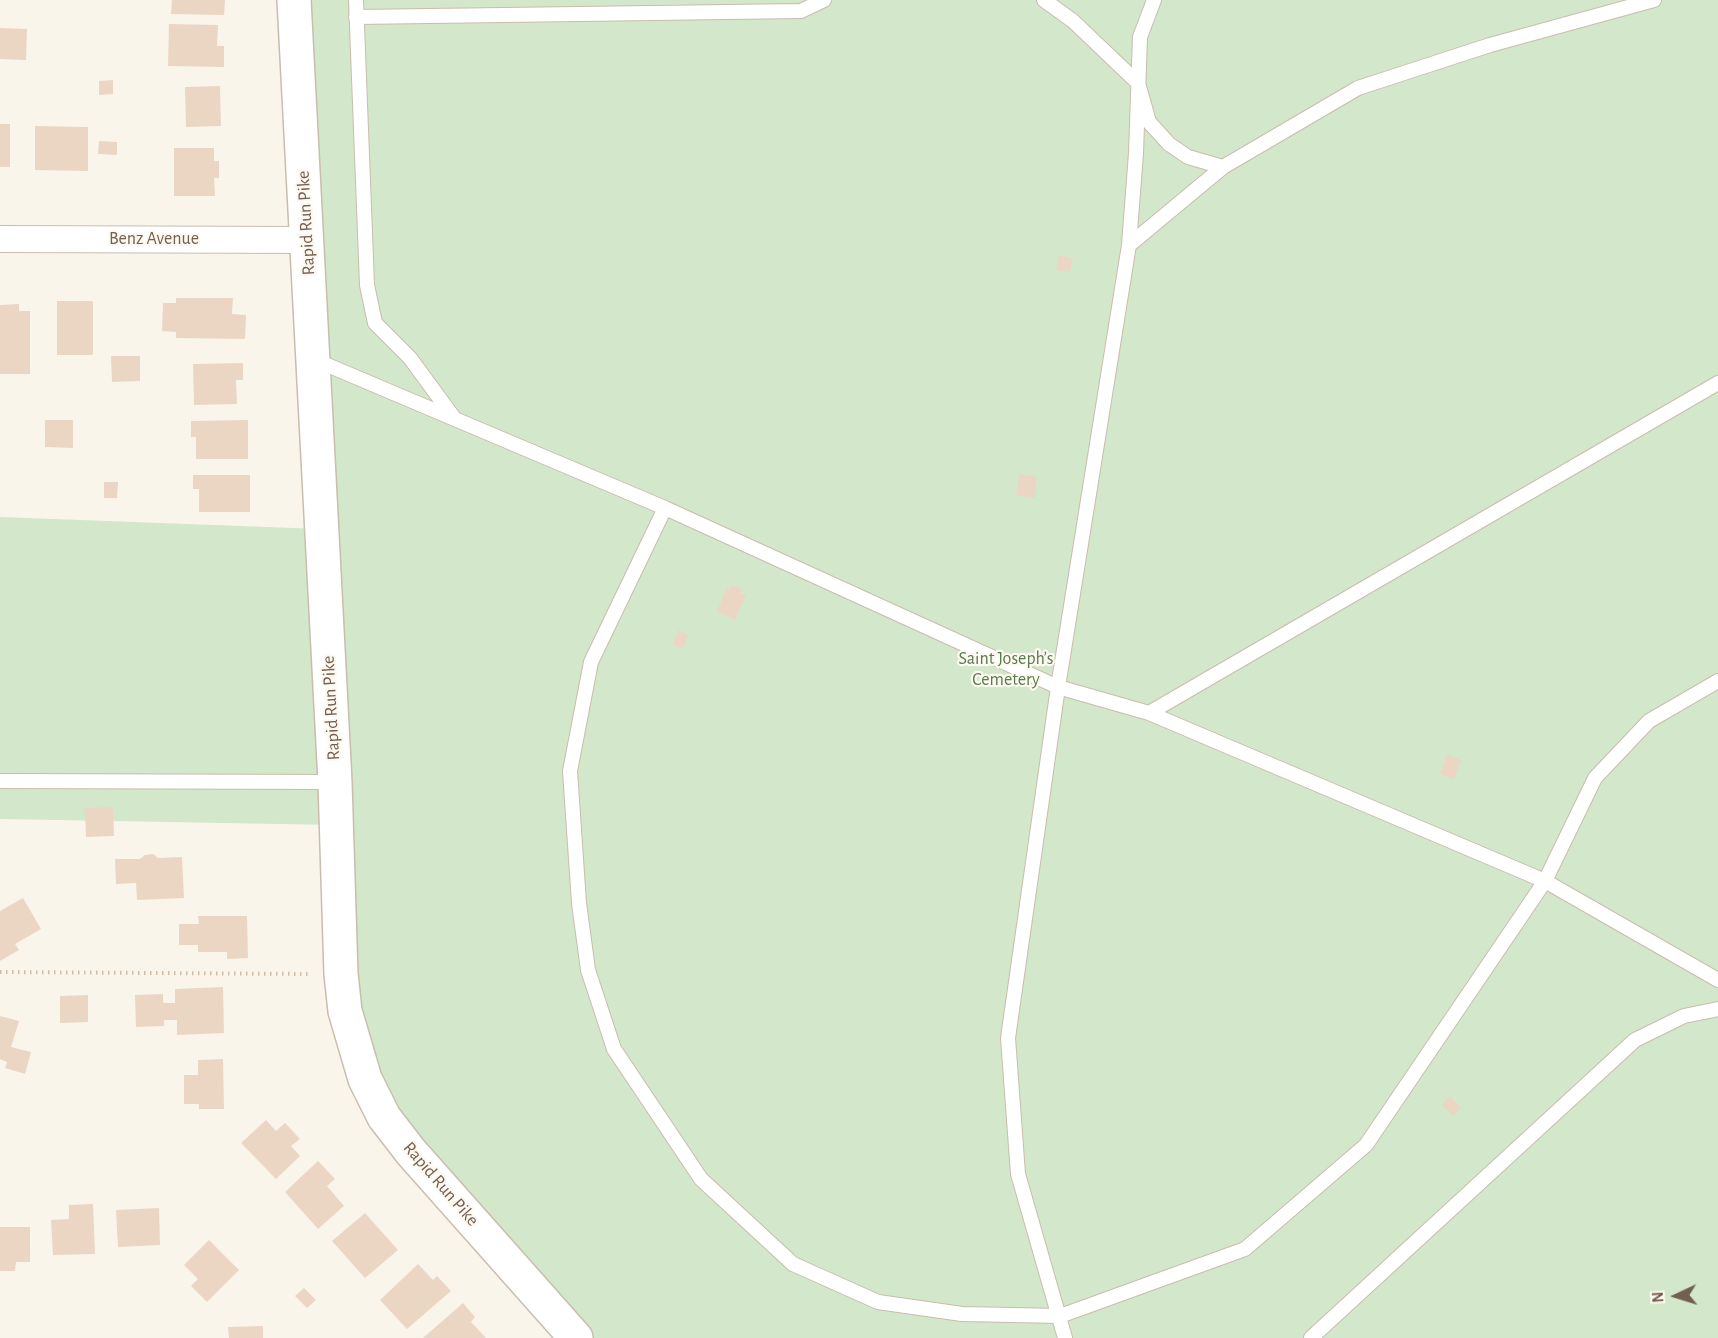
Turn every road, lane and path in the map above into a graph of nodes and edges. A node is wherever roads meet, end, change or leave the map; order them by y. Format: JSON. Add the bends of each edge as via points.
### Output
{"nodes":[{"id":1,"x":294,"y":0,"type":"edge"},
{"id":2,"x":356,"y":0,"type":"edge"},
{"id":3,"x":824,"y":0,"type":"edge"},
{"id":4,"x":1044,"y":0,"type":"edge"},
{"id":5,"x":1154,"y":0,"type":"edge"},
{"id":6,"x":1654,"y":0,"type":"edge"},
{"id":7,"x":356,"y":17,"type":"junction"},
{"id":8,"x":1138,"y":83,"type":"junction"},
{"id":9,"x":1223,"y":167,"type":"junction"},
{"id":10,"x":0,"y":239,"type":"edge"},
{"id":11,"x":307,"y":240,"type":"junction"},
{"id":12,"x":1130,"y":245,"type":"junction"},
{"id":13,"x":314,"y":359,"type":"junction"},
{"id":14,"x":1718,"y":383,"type":"edge"},
{"id":15,"x":455,"y":419,"type":"junction"},
{"id":16,"x":665,"y":508,"type":"junction"},
{"id":17,"x":1718,"y":681,"type":"edge"},
{"id":18,"x":1058,"y":687,"type":"junction"},
{"id":19,"x":1149,"y":713,"type":"junction"},
{"id":20,"x":0,"y":781,"type":"edge"},
{"id":21,"x":335,"y":782,"type":"junction"},
{"id":22,"x":1545,"y":881,"type":"junction"},
{"id":23,"x":0,"y":972,"type":"edge"},
{"id":24,"x":341,"y":974,"type":"junction"},
{"id":25,"x":1718,"y":981,"type":"edge"},
{"id":26,"x":1718,"y":1009,"type":"edge"},
{"id":27,"x":1060,"y":1316,"type":"junction"},
{"id":28,"x":576,"y":1338,"type":"edge"},
{"id":29,"x":1065,"y":1338,"type":"edge"},
{"id":30,"x":1311,"y":1338,"type":"edge"}],
"edges":[{"from":1,"to":11,"type":"street","name":"Rapid Run Pike"},
{"from":2,"to":7,"type":"lane"},
{"from":3,"to":7,"type":"lane","via":[[801,11]]},
{"from":4,"to":8,"type":"lane","via":[[1073,21]]},
{"from":5,"to":8,"type":"lane","via":[[1140,37]]},
{"from":6,"to":9,"type":"lane","via":[[1490,45],[1358,88]]},
{"from":7,"to":15,"type":"lane","via":[[367,285],[375,323],[410,358]]},
{"from":8,"to":9,"type":"lane","via":[[1149,122],[1169,144],[1188,157]]},
{"from":8,"to":12,"type":"lane"},
{"from":9,"to":12,"type":"lane"},
{"from":10,"to":11,"type":"street","name":"Benz Avenue"},
{"from":11,"to":13,"type":"street","name":"Rapid Run Pike"},
{"from":12,"to":18,"type":"lane"},
{"from":13,"to":15,"type":"lane"},
{"from":13,"to":21,"type":"street","name":"Rapid Run Pike"},
{"from":14,"to":19,"type":"lane"},
{"from":15,"to":16,"type":"lane"},
{"from":16,"to":18,"type":"lane"},
{"from":16,"to":27,"type":"lane","via":[[591,662],[570,771],[588,970],[614,1049],[701,1179],[793,1264],[878,1302],[962,1314]]},
{"from":17,"to":22,"type":"lane","via":[[1649,721],[1595,778]]},
{"from":18,"to":19,"type":"lane"},
{"from":18,"to":27,"type":"lane","via":[[1008,1038],[1018,1174]]},
{"from":19,"to":22,"type":"lane"},
{"from":20,"to":21,"type":"lane"},
{"from":21,"to":24,"type":"street","name":"Rapid Run Pike"},
{"from":22,"to":25,"type":"lane"},
{"from":22,"to":27,"type":"lane","via":[[1365,1145],[1245,1249]]},
{"from":23,"to":24,"type":"path"},
{"from":24,"to":28,"type":"street","name":"Rapid Run Pike","via":[[345,1011],[362,1069],[384,1117]]},
{"from":26,"to":30,"type":"lane","via":[[1684,1016],[1635,1040]]},
{"from":27,"to":29,"type":"lane"}]}
